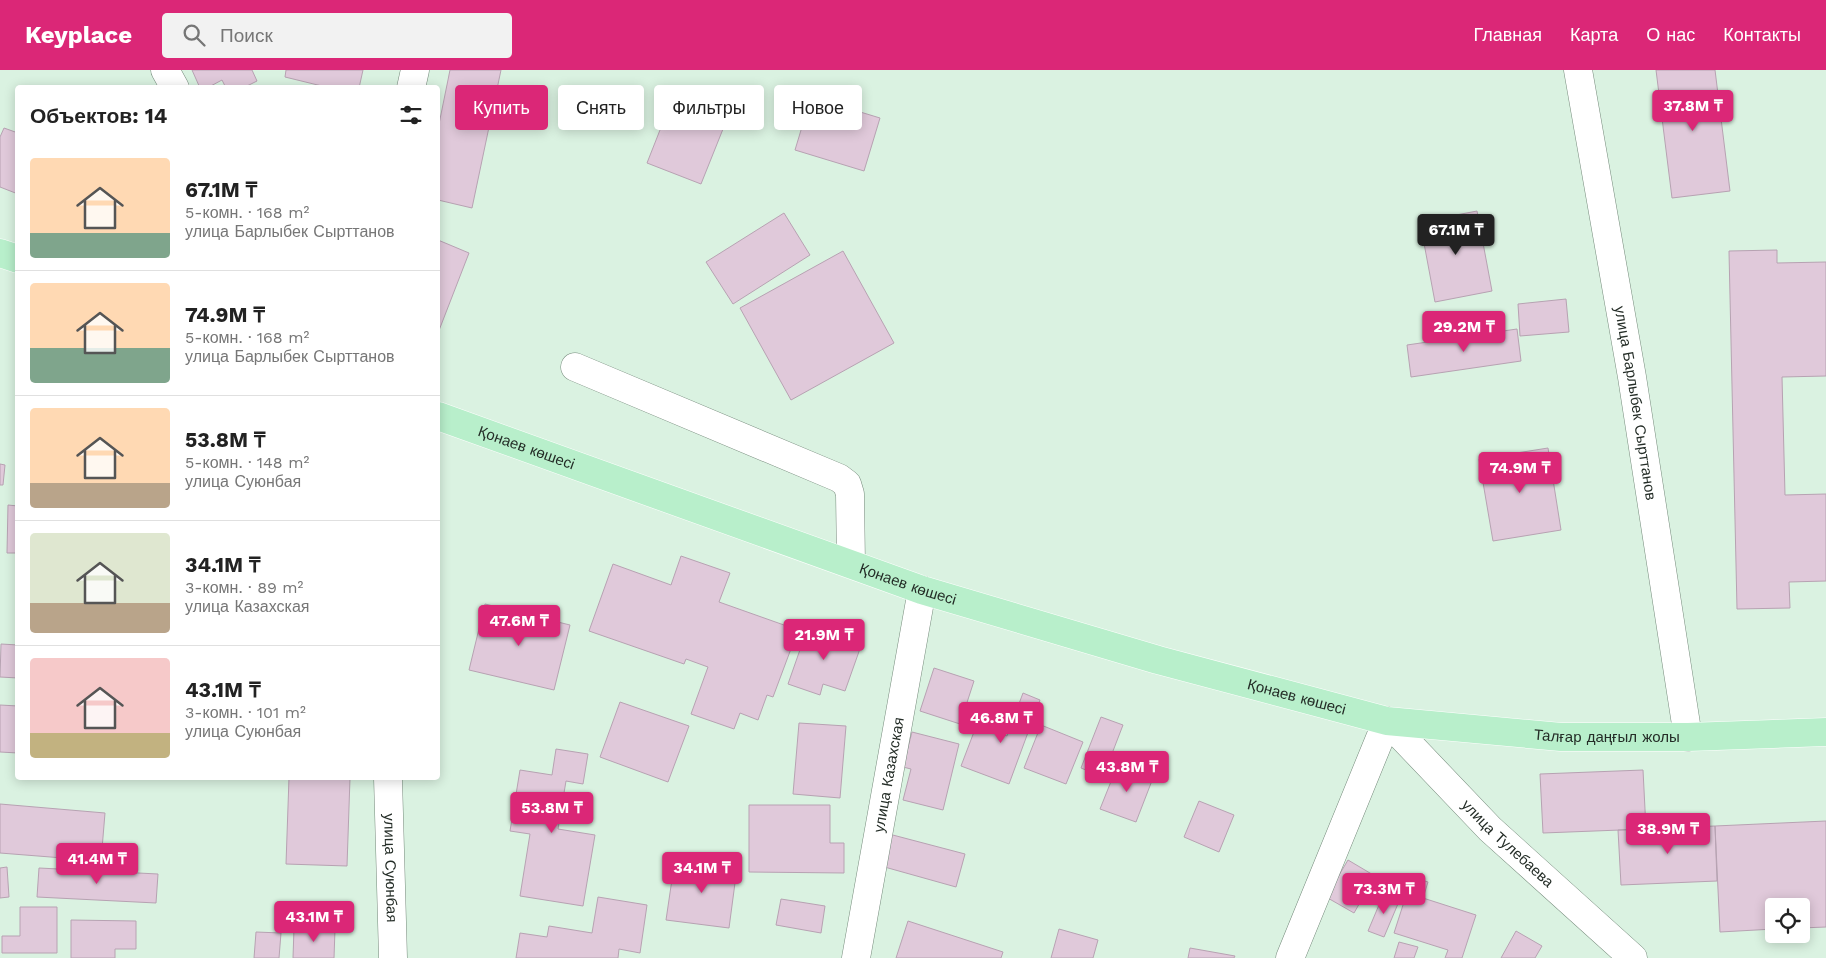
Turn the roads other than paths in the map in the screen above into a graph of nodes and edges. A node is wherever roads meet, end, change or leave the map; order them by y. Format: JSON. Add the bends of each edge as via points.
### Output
{"nodes":[{"id":1,"x":165,"y":70,"type":"edge"},
{"id":2,"x":415,"y":70,"type":"edge"},
{"id":3,"x":1578,"y":70,"type":"edge"},
{"id":4,"x":173,"y":85,"type":"edge"},
{"id":5,"x":412,"y":85,"type":"edge"},
{"id":6,"x":0,"y":252,"type":"edge"},
{"id":7,"x":15,"y":258,"type":"edge"},
{"id":8,"x":575,"y":366,"type":"dead end"},
{"id":9,"x":440,"y":417,"type":"edge"},
{"id":10,"x":851,"y":564,"type":"junction"},
{"id":11,"x":922,"y":590,"type":"junction"},
{"id":12,"x":1387,"y":721,"type":"junction"},
{"id":13,"x":1826,"y":732,"type":"edge"},
{"id":14,"x":1688,"y":737,"type":"junction"},
{"id":15,"x":388,"y":780,"type":"edge"},
{"id":16,"x":392,"y":958,"type":"edge"},
{"id":17,"x":856,"y":958,"type":"edge"},
{"id":18,"x":1290,"y":958,"type":"edge"},
{"id":19,"x":1633,"y":958,"type":"edge"}],
"edges":[{"from":1,"to":4,"type":"street"},
{"from":2,"to":5,"type":"street"},
{"from":3,"to":14,"type":"street","name":"улица Барлыбек Сырттанов","via":[[1632,376]]},
{"from":6,"to":7,"type":"main road"},
{"from":8,"to":10,"type":"street","via":[[847,484]]},
{"from":9,"to":10,"type":"main road","name":"Қонаев көшесі"},
{"from":10,"to":11,"type":"main road","name":"Қонаев көшесі"},
{"from":11,"to":12,"type":"main road","name":"Қонаев көшесі","via":[[1158,660]]},
{"from":11,"to":17,"type":"street","name":"улица Казахская"},
{"from":12,"to":14,"type":"main road","name":"Талғар даңғыл жолы","via":[[1561,737]]},
{"from":12,"to":18,"type":"street"},
{"from":12,"to":19,"type":"street","name":"улица Тулебаева","via":[[1490,829]]},
{"from":13,"to":14,"type":"main road","name":"Талғар даңғыл жолы"},
{"from":15,"to":16,"type":"street","name":"улица Суюнбая"}]}
